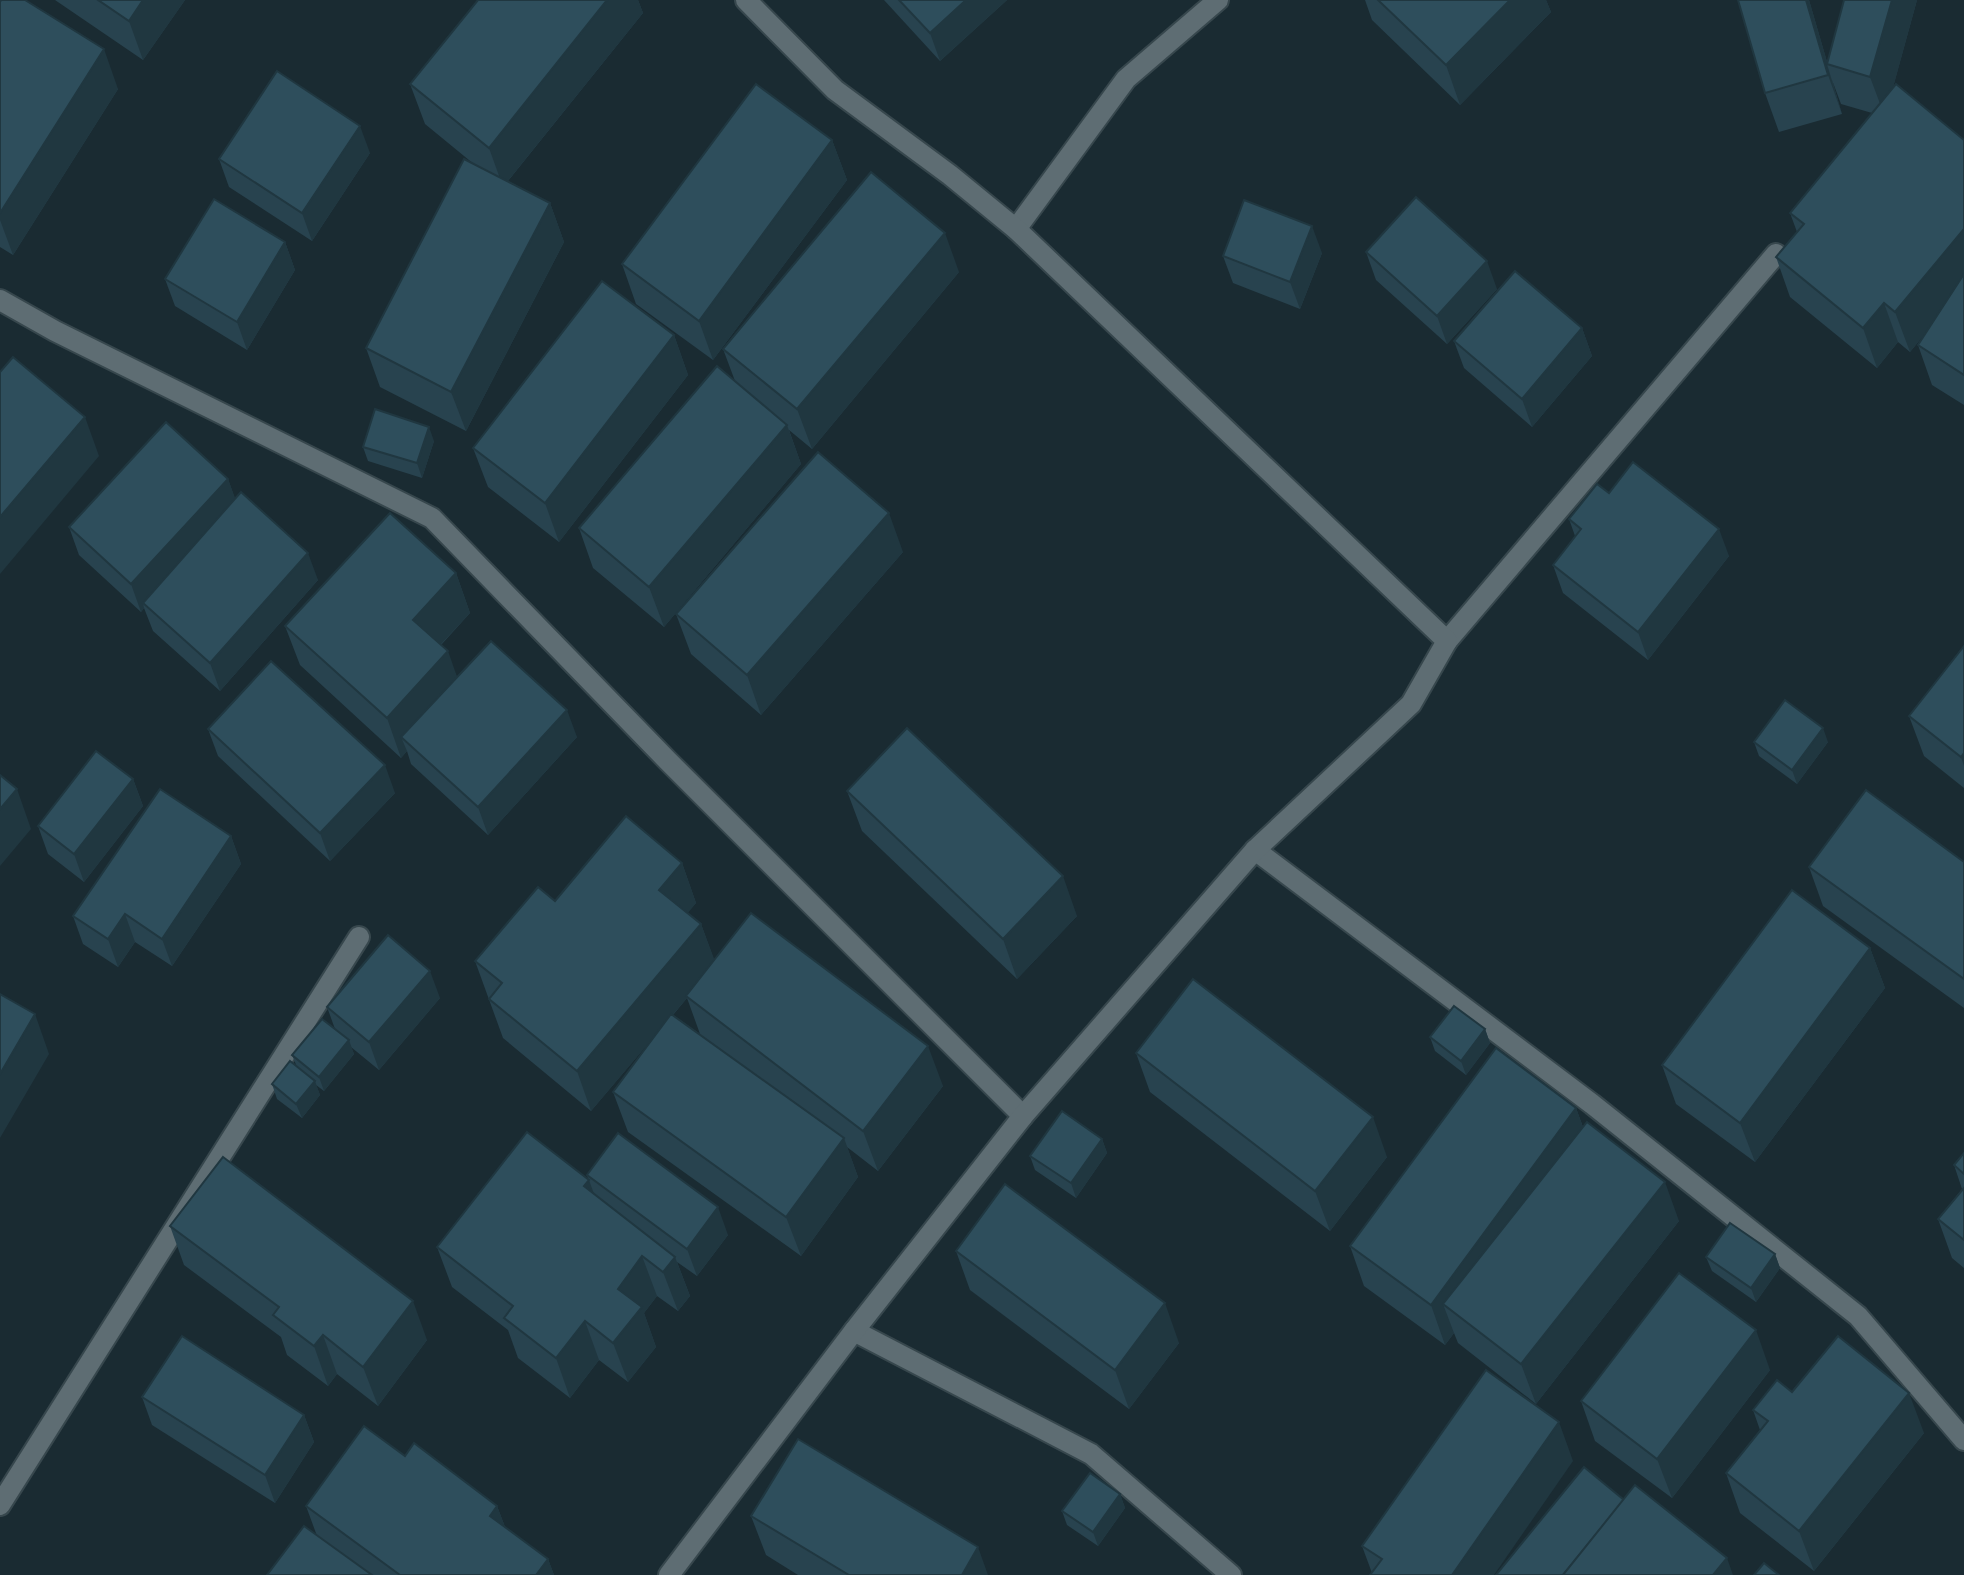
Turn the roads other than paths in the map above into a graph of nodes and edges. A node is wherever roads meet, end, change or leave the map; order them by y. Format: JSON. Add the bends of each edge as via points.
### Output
{"nodes":[{"id":1,"x":746,"y":0,"type":"edge"},
{"id":2,"x":1218,"y":0,"type":"edge"},
{"id":3,"x":1016,"y":229,"type":"junction"},
{"id":4,"x":1776,"y":254,"type":"edge"},
{"id":5,"x":0,"y":300,"type":"edge"},
{"id":6,"x":1447,"y":641,"type":"junction"},
{"id":7,"x":1255,"y":850,"type":"junction"},
{"id":8,"x":359,"y":937,"type":"dead end"},
{"id":9,"x":1023,"y":1116,"type":"junction"},
{"id":10,"x":854,"y":1331,"type":"junction"},
{"id":11,"x":1964,"y":1440,"type":"edge"},
{"id":12,"x":0,"y":1505,"type":"edge"},
{"id":13,"x":669,"y":1575,"type":"edge"},
{"id":14,"x":1231,"y":1575,"type":"edge"}],
"edges":[{"from":1,"to":3,"type":"street","via":[[835,90]]},
{"from":2,"to":3,"type":"street","via":[[1126,79]]},
{"from":3,"to":6,"type":"street"},
{"from":4,"to":6,"type":"street"},
{"from":5,"to":9,"type":"street","via":[[432,518]]},
{"from":6,"to":7,"type":"street","via":[[1411,704]]},
{"from":7,"to":9,"type":"street"},
{"from":7,"to":11,"type":"street","via":[[1592,1104],[1858,1316]]},
{"from":8,"to":12,"type":"street"},
{"from":9,"to":10,"type":"street"},
{"from":10,"to":13,"type":"street"},
{"from":10,"to":14,"type":"street","via":[[1091,1454]]}]}
